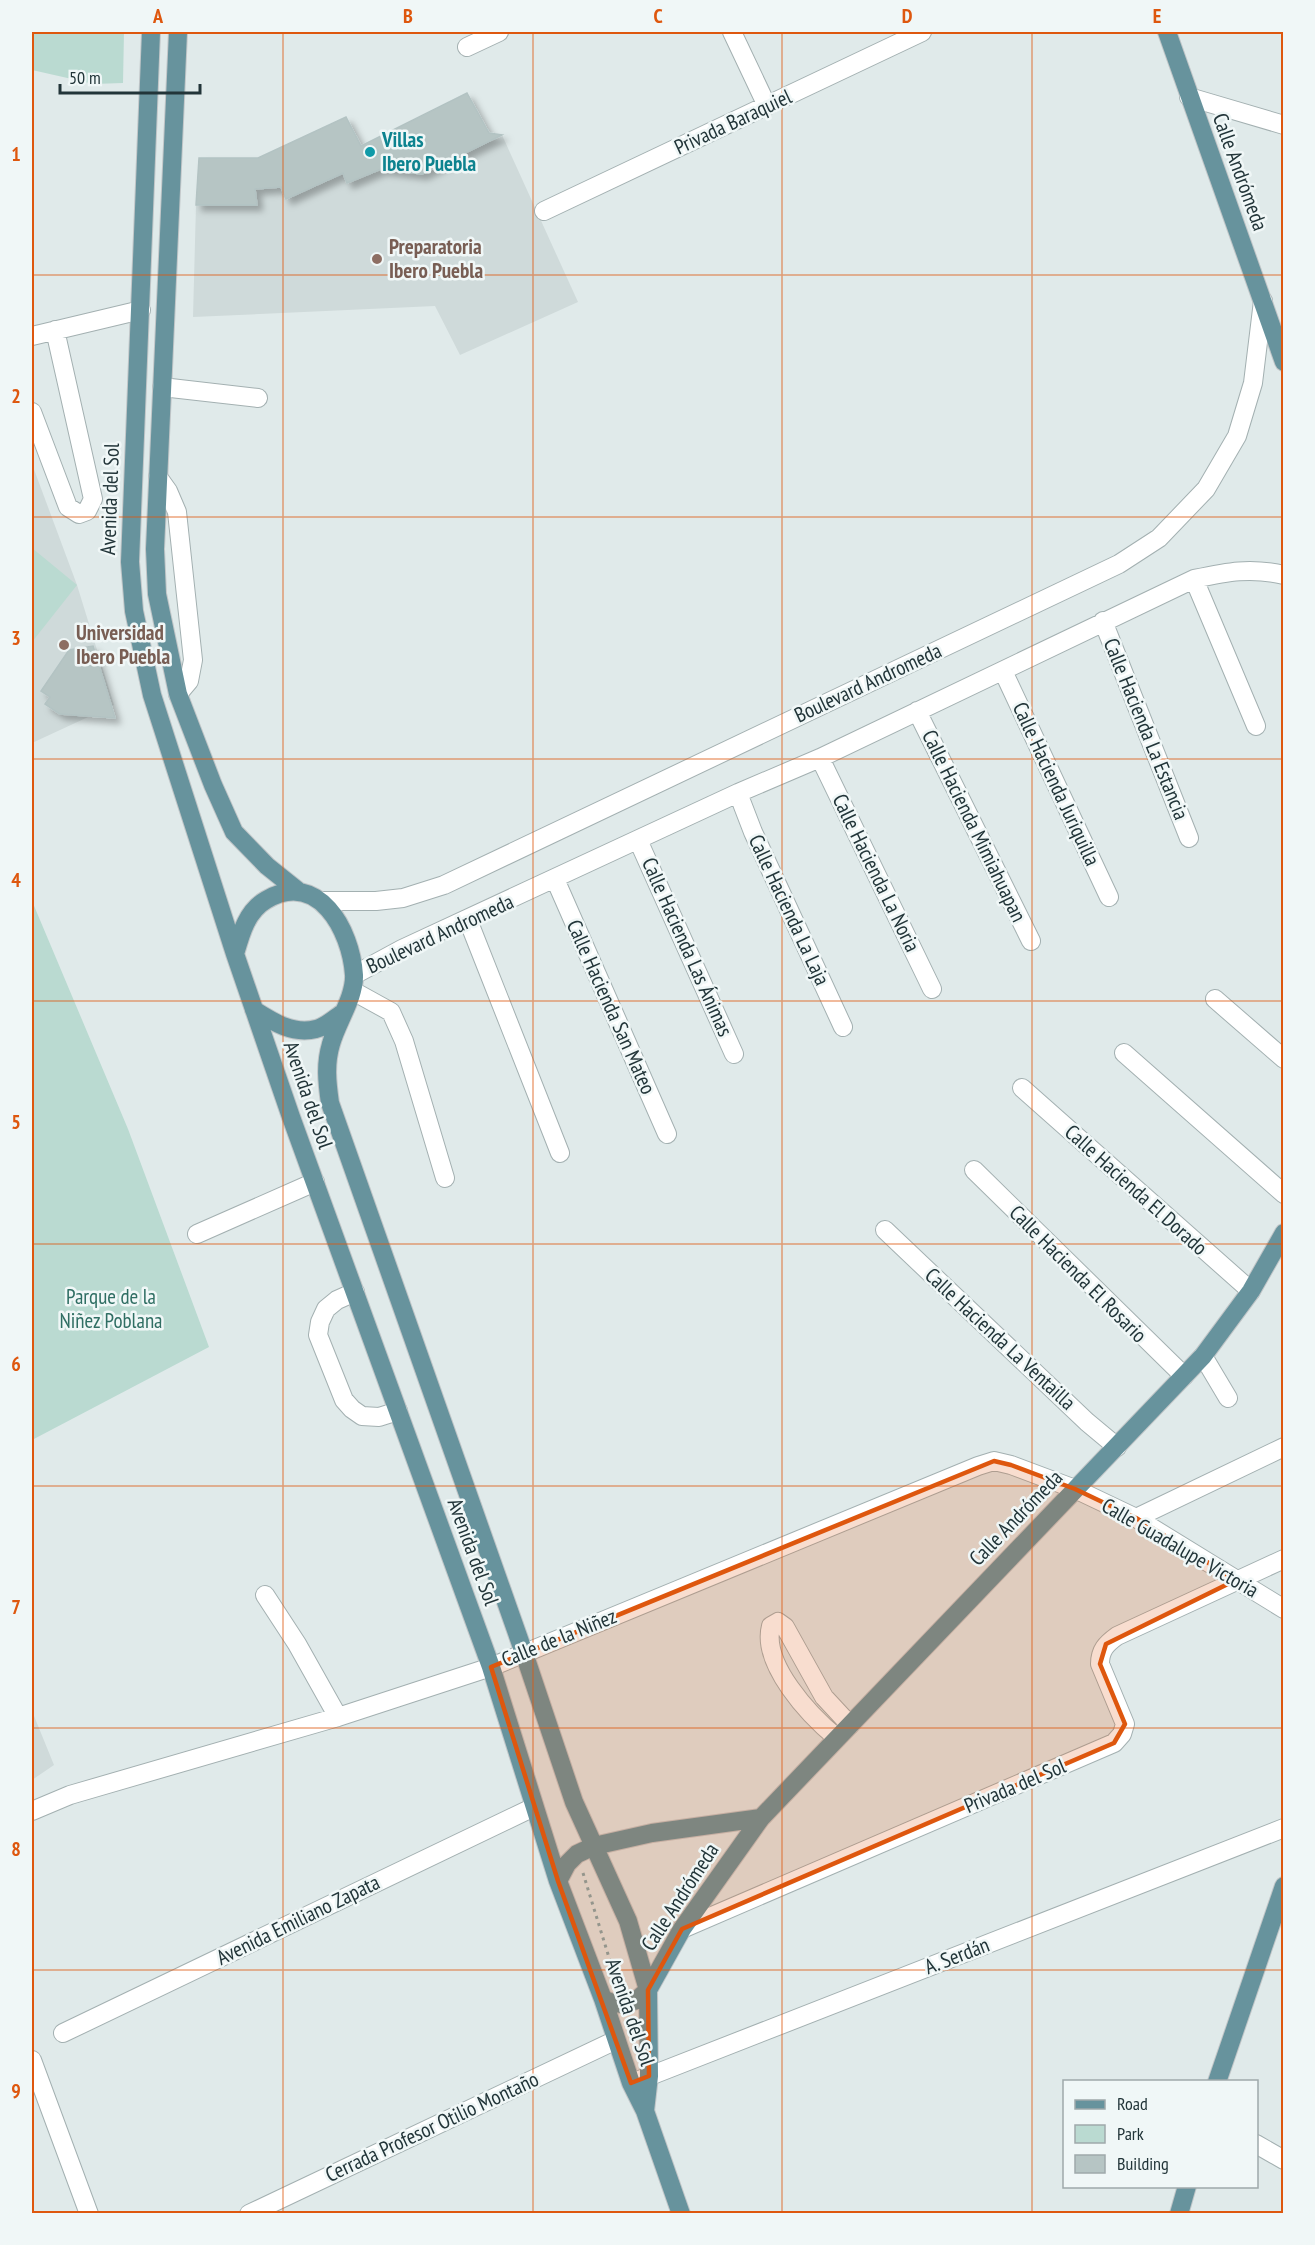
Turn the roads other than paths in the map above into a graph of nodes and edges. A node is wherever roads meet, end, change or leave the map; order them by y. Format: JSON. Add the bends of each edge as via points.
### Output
{"nodes":[{"id":1,"x":151,"y":32,"type":"edge"},
{"id":2,"x":178,"y":32,"type":"edge"},
{"id":3,"x":499,"y":32,"type":"edge"},
{"id":4,"x":732,"y":32,"type":"edge"},
{"id":5,"x":922,"y":32,"type":"edge"},
{"id":6,"x":1167,"y":32,"type":"edge"},
{"id":7,"x":467,"y":47,"type":"dead end"},
{"id":8,"x":1189,"y":97,"type":"junction"},
{"id":9,"x":767,"y":106,"type":"junction"},
{"id":10,"x":1284,"y":125,"type":"edge"},
{"id":11,"x":544,"y":212,"type":"dead end"},
{"id":12,"x":1263,"y":300,"type":"junction"},
{"id":13,"x":141,"y":310,"type":"junction"},
{"id":14,"x":55,"y":330,"type":"junction"},
{"id":15,"x":32,"y":336,"type":"edge"},
{"id":16,"x":1284,"y":362,"type":"edge"},
{"id":17,"x":162,"y":387,"type":"junction"},
{"id":18,"x":258,"y":398,"type":"dead end"},
{"id":19,"x":32,"y":412,"type":"edge"},
{"id":20,"x":158,"y":477,"type":"junction"},
{"id":21,"x":1284,"y":575,"type":"edge"},
{"id":22,"x":1194,"y":579,"type":"junction"},
{"id":23,"x":1104,"y":621,"type":"junction"},
{"id":24,"x":1003,"y":671,"type":"junction"},
{"id":25,"x":178,"y":694,"type":"junction"},
{"id":26,"x":917,"y":711,"type":"junction"},
{"id":27,"x":1256,"y":726,"type":"dead end"},
{"id":28,"x":820,"y":758,"type":"junction"},
{"id":29,"x":738,"y":793,"type":"junction"},
{"id":30,"x":1189,"y":838,"type":"dead end"},
{"id":31,"x":638,"y":840,"type":"junction"},
{"id":32,"x":555,"y":879,"type":"junction"},
{"id":33,"x":297,"y":890,"type":"junction"},
{"id":34,"x":1109,"y":897,"type":"dead end"},
{"id":35,"x":322,"y":901,"type":"junction"},
{"id":36,"x":468,"y":920,"type":"junction"},
{"id":37,"x":1031,"y":941,"type":"dead end"},
{"id":38,"x":235,"y":954,"type":"junction"},
{"id":39,"x":353,"y":983,"type":"junction"},
{"id":40,"x":932,"y":989,"type":"dead end"},
{"id":41,"x":1215,"y":999,"type":"dead end"},
{"id":42,"x":254,"y":1010,"type":"junction"},
{"id":43,"x":341,"y":1014,"type":"junction"},
{"id":44,"x":843,"y":1027,"type":"dead end"},
{"id":45,"x":734,"y":1053,"type":"dead end"},
{"id":46,"x":1124,"y":1053,"type":"dead end"},
{"id":47,"x":1284,"y":1059,"type":"edge"},
{"id":48,"x":1022,"y":1088,"type":"dead end"},
{"id":49,"x":667,"y":1134,"type":"dead end"},
{"id":50,"x":560,"y":1153,"type":"dead end"},
{"id":51,"x":974,"y":1170,"type":"dead end"},
{"id":52,"x":445,"y":1178,"type":"dead end"},
{"id":53,"x":315,"y":1182,"type":"junction"},
{"id":54,"x":1284,"y":1194,"type":"edge"},
{"id":55,"x":885,"y":1230,"type":"dead end"},
{"id":56,"x":197,"y":1234,"type":"dead end"},
{"id":57,"x":1281,"y":1245,"type":"edge"},
{"id":58,"x":1251,"y":1291,"type":"junction"},
{"id":59,"x":355,"y":1292,"type":"junction"},
{"id":60,"x":1203,"y":1356,"type":"junction"},
{"id":61,"x":1184,"y":1376,"type":"junction"},
{"id":62,"x":1228,"y":1398,"type":"dead end"},
{"id":63,"x":398,"y":1411,"type":"junction"},
{"id":64,"x":1117,"y":1447,"type":"junction"},
{"id":65,"x":1284,"y":1447,"type":"edge"},
{"id":66,"x":1075,"y":1490,"type":"junction"},
{"id":67,"x":1136,"y":1518,"type":"junction"},
{"id":68,"x":1284,"y":1559,"type":"edge"},
{"id":69,"x":1236,"y":1580,"type":"junction"},
{"id":70,"x":266,"y":1595,"type":"dead end"},
{"id":71,"x":1284,"y":1609,"type":"edge"},
{"id":72,"x":524,"y":1653,"type":"junction"},
{"id":73,"x":491,"y":1666,"type":"junction"},
{"id":74,"x":824,"y":1697,"type":"junction"},
{"id":75,"x":808,"y":1713,"type":"junction"},
{"id":76,"x":338,"y":1717,"type":"junction"},
{"id":77,"x":850,"y":1725,"type":"junction"},
{"id":78,"x":837,"y":1738,"type":"junction"},
{"id":79,"x":534,"y":1807,"type":"junction"},
{"id":80,"x":32,"y":1811,"type":"edge"},
{"id":81,"x":760,"y":1818,"type":"junction"},
{"id":82,"x":1284,"y":1828,"type":"edge"},
{"id":83,"x":594,"y":1846,"type":"junction"},
{"id":84,"x":558,"y":1881,"type":"junction"},
{"id":85,"x":1284,"y":1886,"type":"edge"},
{"id":86,"x":682,"y":1929,"type":"junction"},
{"id":87,"x":648,"y":1990,"type":"junction"},
{"id":88,"x":603,"y":1999,"type":"junction"},
{"id":89,"x":63,"y":2033,"type":"dead end"},
{"id":90,"x":616,"y":2040,"type":"junction"},
{"id":91,"x":32,"y":2060,"type":"edge"},
{"id":92,"x":649,"y":2076,"type":"junction"},
{"id":93,"x":1218,"y":2080,"type":"edge"},
{"id":94,"x":631,"y":2083,"type":"junction"},
{"id":95,"x":645,"y":2111,"type":"junction"},
{"id":96,"x":1258,"y":2145,"type":"edge"},
{"id":97,"x":1284,"y":2160,"type":"edge"},
{"id":98,"x":1187,"y":2188,"type":"edge"},
{"id":99,"x":89,"y":2214,"type":"edge"},
{"id":100,"x":249,"y":2214,"type":"edge"},
{"id":101,"x":681,"y":2214,"type":"edge"},
{"id":102,"x":1179,"y":2214,"type":"edge"}],
"edges":[{"from":1,"to":13,"type":"main road","name":"Avenida del Sol"},
{"from":2,"to":17,"type":"main road"},
{"from":3,"to":7,"type":"street"},
{"from":4,"to":9,"type":"street"},
{"from":5,"to":9,"type":"street","name":"Privada Baraquiel"},
{"from":6,"to":8,"type":"main road","name":"Calle Andrómeda"},
{"from":8,"to":10,"type":"street"},
{"from":8,"to":12,"type":"main road","name":"Calle Andrómeda"},
{"from":9,"to":11,"type":"street","name":"Privada Baraquiel"},
{"from":12,"to":16,"type":"main road","name":"Calle Andrómeda"},
{"from":12,"to":35,"type":"street","name":"Boulevard Andromeda","via":[[1253,383],[1237,436],[1206,489],[1159,538],[1129,557],[444,885],[403,898]]},
{"from":13,"to":14,"type":"street"},
{"from":13,"to":38,"type":"main road","name":"Avenida del Sol","via":[[130,562],[134,611],[152,695]]},
{"from":14,"to":15,"type":"street"},
{"from":14,"to":19,"type":"street","via":[[93,499],[87,511],[79,514],[68,507]]},
{"from":17,"to":18,"type":"street"},
{"from":17,"to":20,"type":"main road"},
{"from":20,"to":25,"type":"main road","via":[[158,594]]},
{"from":20,"to":25,"type":"street","via":[[177,512],[193,660],[189,681]]},
{"from":21,"to":22,"type":"street","name":"Boulevard Andromeda","via":[[1236,570]]},
{"from":22,"to":23,"type":"street","name":"Boulevard Andromeda"},
{"from":22,"to":27,"type":"street"},
{"from":23,"to":24,"type":"street","name":"Boulevard Andromeda"},
{"from":23,"to":30,"type":"street","name":"Calle Hacienda La Estancia"},
{"from":24,"to":26,"type":"street","name":"Boulevard Andromeda"},
{"from":24,"to":34,"type":"street","name":"Calle Hacienda Juriquilla"},
{"from":25,"to":33,"type":"main road","via":[[234,832]]},
{"from":26,"to":28,"type":"street","name":"Boulevard Andromeda"},
{"from":26,"to":37,"type":"street","name":"Calle Hacienda Mimiahuapan"},
{"from":28,"to":29,"type":"street","name":"Boulevard Andromeda"},
{"from":28,"to":40,"type":"street","name":"Calle Hacienda La Noria"},
{"from":29,"to":31,"type":"street","name":"Boulevard Andromeda"},
{"from":29,"to":44,"type":"street","name":"Calle Hacienda La Laja"},
{"from":31,"to":32,"type":"street","name":"Boulevard Andromeda"},
{"from":31,"to":45,"type":"street","name":"Calle Hacienda Las Ánimas"},
{"from":32,"to":36,"type":"street","name":"Boulevard Andromeda"},
{"from":32,"to":49,"type":"street","name":"Calle Hacienda San Mateo"},
{"from":33,"to":35,"type":"main road"},
{"from":33,"to":38,"type":"main road","via":[[278,893],[256,906],[242,929]]},
{"from":35,"to":39,"type":"main road","via":[[341,926]]},
{"from":36,"to":39,"type":"street","name":"Boulevard Andromeda","via":[[402,949]]},
{"from":36,"to":50,"type":"street"},
{"from":38,"to":42,"type":"main road"},
{"from":39,"to":43,"type":"main road"},
{"from":39,"to":52,"type":"street","via":[[391,1012],[404,1041]]},
{"from":41,"to":47,"type":"street"},
{"from":42,"to":43,"type":"main road","via":[[294,1031],[318,1029]]},
{"from":42,"to":53,"type":"main road","name":"Avenida del Sol"},
{"from":43,"to":72,"type":"main road","name":"Avenida del Sol","via":[[326,1070],[330,1103]]},
{"from":46,"to":54,"type":"street"},
{"from":48,"to":58,"type":"street","name":"Calle Hacienda El Dorado"},
{"from":51,"to":61,"type":"street","name":"Calle Hacienda El Rosario"},
{"from":53,"to":56,"type":"street"},
{"from":53,"to":59,"type":"main road","name":"Avenida del Sol"},
{"from":55,"to":64,"type":"street","name":"Calle Hacienda La Ventailla"},
{"from":57,"to":58,"type":"main road","name":"Calle Andrómeda"},
{"from":58,"to":60,"type":"main road","name":"Calle Andrómeda"},
{"from":59,"to":63,"type":"main road","name":"Avenida del Sol"},
{"from":59,"to":63,"type":"street","via":[[326,1309],[318,1335],[352,1409],[363,1416],[379,1417]]},
{"from":60,"to":61,"type":"main road","name":"Calle Andrómeda"},
{"from":60,"to":62,"type":"street"},
{"from":61,"to":64,"type":"main road","name":"Calle Andrómeda"},
{"from":63,"to":73,"type":"main road","name":"Avenida del Sol"},
{"from":64,"to":66,"type":"main road","name":"Calle Andrómeda"},
{"from":65,"to":67,"type":"street"},
{"from":66,"to":67,"type":"street","name":"Calle Guadalupe Victoria"},
{"from":66,"to":72,"type":"street","name":"Calle de la Niñez","via":[[994,1461]]},
{"from":66,"to":77,"type":"main road","name":"Calle Andrómeda"},
{"from":67,"to":69,"type":"street","name":"Calle Guadalupe Victoria"},
{"from":68,"to":69,"type":"street"},
{"from":69,"to":71,"type":"street","name":"Calle Guadalupe Victoria"},
{"from":69,"to":86,"type":"street","name":"Privada del Sol","via":[[1106,1644],[1100,1664],[1125,1724],[1114,1743]]},
{"from":70,"to":76,"type":"street"},
{"from":72,"to":73,"type":"street","name":"Calle de la Niñez"},
{"from":72,"to":83,"type":"main road","name":"Avenida del Sol","via":[[574,1802]]},
{"from":73,"to":76,"type":"street","name":"Calle de la Niñez"},
{"from":73,"to":79,"type":"main road","name":"Avenida del Sol"},
{"from":74,"to":75,"type":"street"},
{"from":74,"to":75,"type":"street","via":[[785,1627],[778,1622],[771,1626],[771,1647],[786,1684]]},
{"from":74,"to":77,"type":"street"},
{"from":75,"to":78,"type":"street"},
{"from":76,"to":80,"type":"street","name":"Calle de la Niñez","via":[[70,1795]]},
{"from":77,"to":78,"type":"main road","name":"Calle Andrómeda"},
{"from":78,"to":81,"type":"main road","name":"Calle Andrómeda"},
{"from":79,"to":84,"type":"main road","name":"Avenida del Sol"},
{"from":79,"to":89,"type":"street","name":"Avenida Emiliano Zapata"},
{"from":81,"to":83,"type":"main road","name":"Calle Andrómeda","via":[[652,1833]]},
{"from":81,"to":86,"type":"main road","name":"Calle Andrómeda"},
{"from":82,"to":92,"type":"street","name":"A. Serdán"},
{"from":83,"to":84,"type":"main road","name":"Calle Andrómeda","via":[[577,1854]]},
{"from":83,"to":87,"type":"main road","name":"Avenida del Sol","via":[[628,1922]]},
{"from":84,"to":88,"type":"main road","name":"Avenida del Sol"},
{"from":85,"to":93,"type":"main road"},
{"from":86,"to":87,"type":"main road","name":"Calle Andrómeda"},
{"from":87,"to":88,"type":"main road","via":[[637,2000],[623,2004]]},
{"from":87,"to":92,"type":"main road","name":"Avenida del Sol"},
{"from":88,"to":90,"type":"main road","name":"Avenida del Sol"},
{"from":90,"to":94,"type":"main road","name":"Avenida del Sol"},
{"from":90,"to":100,"type":"street","name":"Cerrada Profesor Otilio Montaño"},
{"from":91,"to":99,"type":"street"},
{"from":92,"to":94,"type":"street","name":"A. Serdán"},
{"from":92,"to":95,"type":"main road","name":"Avenida del Sol"},
{"from":94,"to":95,"type":"main road","name":"Avenida del Sol"},
{"from":95,"to":101,"type":"main road","name":"Avenida del Sol"},
{"from":96,"to":97,"type":"street"},
{"from":98,"to":102,"type":"main road"}]}
